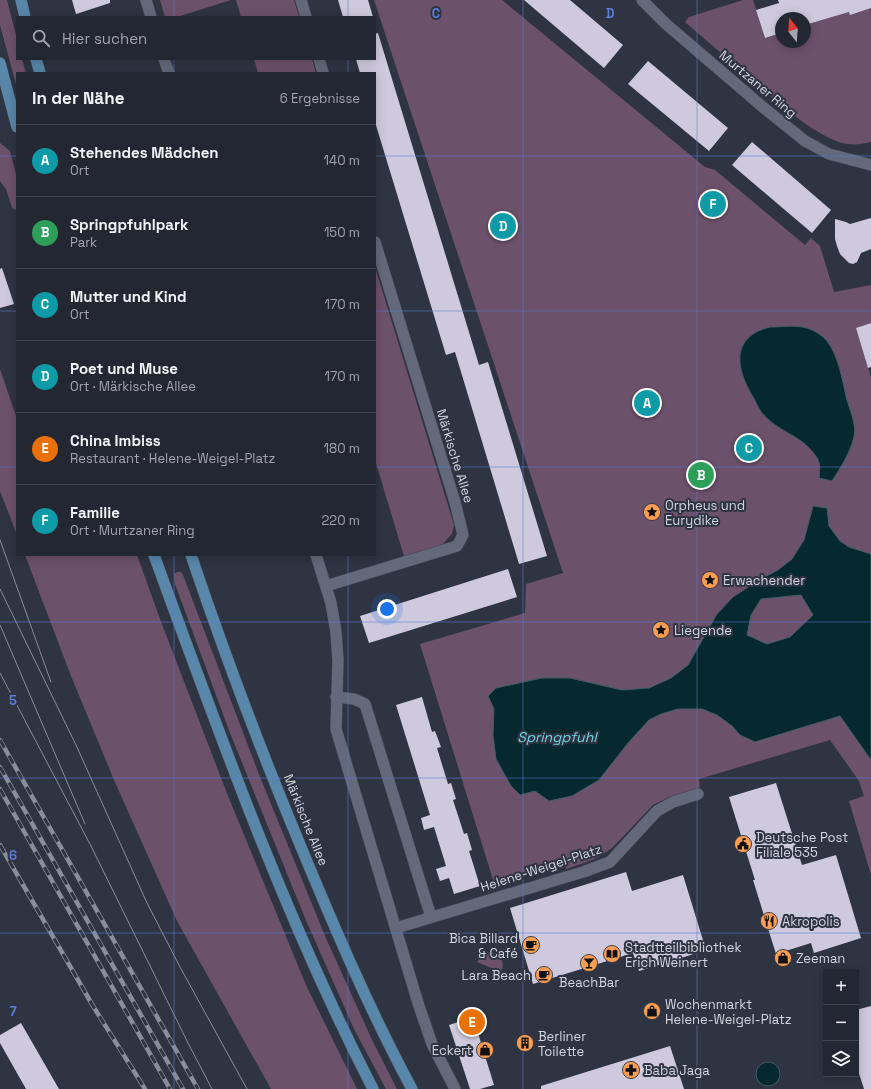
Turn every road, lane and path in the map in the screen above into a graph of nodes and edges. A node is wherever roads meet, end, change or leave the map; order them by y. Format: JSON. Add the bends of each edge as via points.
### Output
{"nodes":[{"id":1,"x":21,"y":0,"type":"edge"},
{"id":2,"x":146,"y":0,"type":"edge"},
{"id":3,"x":301,"y":0,"type":"edge"},
{"id":4,"x":642,"y":0,"type":"edge"},
{"id":5,"x":25,"y":16,"type":"edge"},
{"id":6,"x":151,"y":16,"type":"edge"},
{"id":7,"x":306,"y":16,"type":"edge"},
{"id":8,"x":36,"y":60,"type":"edge"},
{"id":9,"x":164,"y":60,"type":"edge"},
{"id":10,"x":319,"y":60,"type":"edge"},
{"id":11,"x":0,"y":63,"type":"edge"},
{"id":12,"x":40,"y":72,"type":"edge"},
{"id":13,"x":169,"y":72,"type":"edge"},
{"id":14,"x":323,"y":72,"type":"edge"},
{"id":15,"x":16,"y":123,"type":"edge"},
{"id":16,"x":871,"y":165,"type":"edge"},
{"id":17,"x":376,"y":245,"type":"edge"},
{"id":18,"x":154,"y":556,"type":"edge"},
{"id":19,"x":191,"y":556,"type":"edge"},
{"id":20,"x":316,"y":556,"type":"edge"},
{"id":21,"x":326,"y":586,"type":"junction"},
{"id":22,"x":336,"y":697,"type":"junction"},
{"id":23,"x":698,"y":794,"type":"dead end"},
{"id":24,"x":431,"y":917,"type":"junction"},
{"id":25,"x":396,"y":928,"type":"junction"},
{"id":26,"x":373,"y":1089,"type":"edge"},
{"id":27,"x":412,"y":1089,"type":"edge"},
{"id":28,"x":455,"y":1089,"type":"edge"}],
"edges":[{"from":1,"to":5,"type":"main road"},
{"from":2,"to":6,"type":"street"},
{"from":3,"to":7,"type":"street"},
{"from":4,"to":16,"type":"street","name":"Murtzaner Ring","via":[[666,24],[804,141],[830,154]]},
{"from":8,"to":12,"type":"main road"},
{"from":9,"to":13,"type":"street"},
{"from":10,"to":14,"type":"street"},
{"from":11,"to":15,"type":"main road"},
{"from":17,"to":21,"type":"street","name":"Märkische Allee","via":[[463,535],[457,546]]},
{"from":18,"to":26,"type":"main road","via":[[255,825],[307,951],[345,1036]]},
{"from":19,"to":27,"type":"main road","name":"Märkische Allee","via":[[245,704],[332,924]]},
{"from":20,"to":21,"type":"street"},
{"from":21,"to":22,"type":"street","via":[[336,632]]},
{"from":22,"to":24,"type":"street","via":[[354,699],[365,704]]},
{"from":22,"to":25,"type":"street","via":[[336,729]]},
{"from":23,"to":24,"type":"street","name":"Helene-Weigel-Platz","via":[[673,802],[657,811],[610,862]]},
{"from":24,"to":25,"type":"street","name":"Helene-Weigel-Platz"},
{"from":25,"to":28,"type":"street","via":[[432,1044]]}]}
